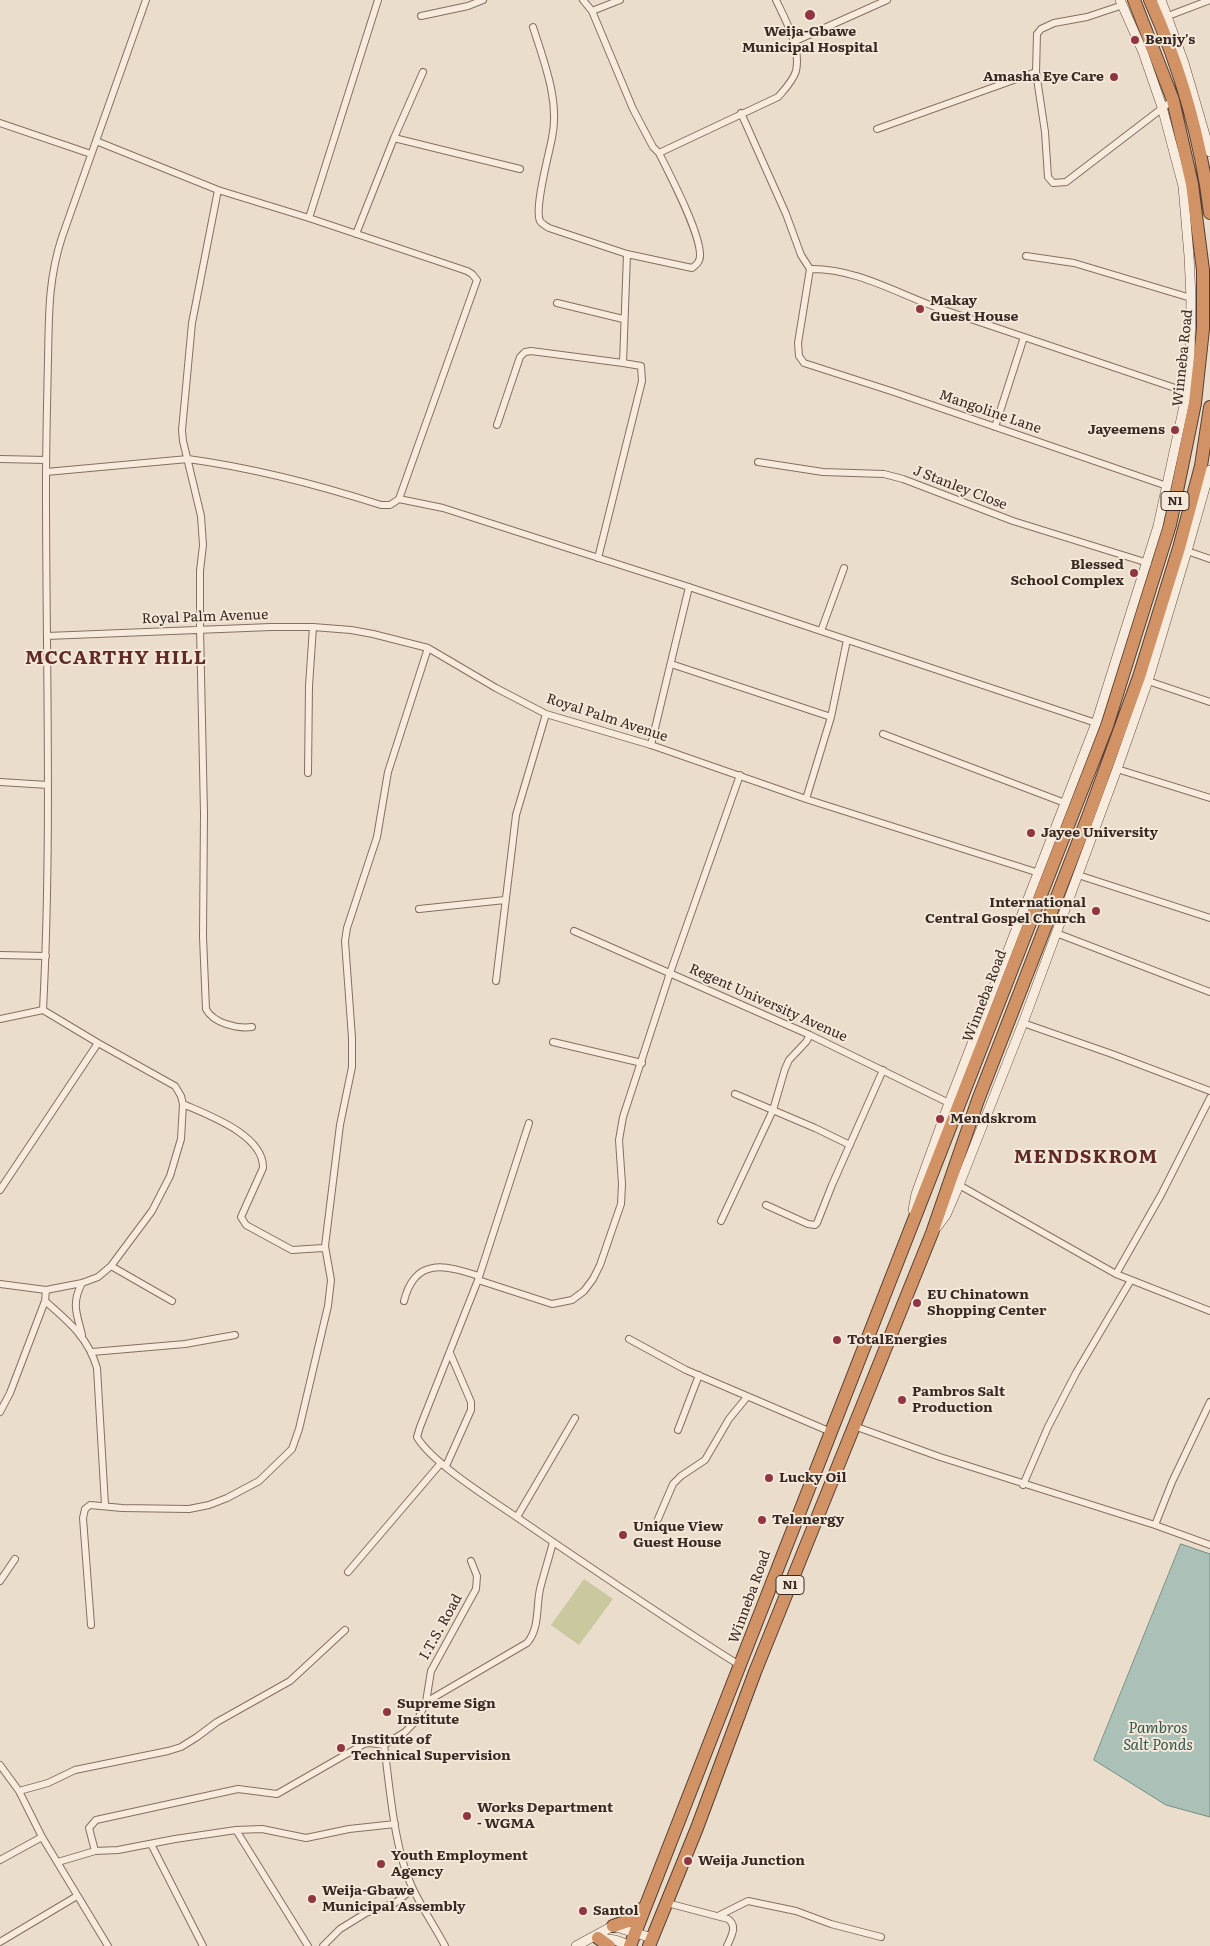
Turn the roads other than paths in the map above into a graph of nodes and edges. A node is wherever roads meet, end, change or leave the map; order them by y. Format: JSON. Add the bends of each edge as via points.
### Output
{"nodes":[{"id":1,"x":146,"y":0,"type":"edge"},
{"id":2,"x":378,"y":0,"type":"edge"},
{"id":3,"x":483,"y":0,"type":"edge"},
{"id":4,"x":583,"y":0,"type":"edge"},
{"id":5,"x":620,"y":0,"type":"edge"},
{"id":6,"x":776,"y":0,"type":"edge"},
{"id":7,"x":887,"y":0,"type":"edge"},
{"id":8,"x":1150,"y":0,"type":"edge"},
{"id":9,"x":1161,"y":0,"type":"edge"},
{"id":10,"x":1210,"y":0,"type":"edge"},
{"id":11,"x":1126,"y":2,"type":"edge"},
{"id":12,"x":592,"y":11,"type":"junction"},
{"id":13,"x":421,"y":16,"type":"dead end"},
{"id":14,"x":1168,"y":16,"type":"junction"},
{"id":15,"x":533,"y":27,"type":"dead end"},
{"id":16,"x":793,"y":42,"type":"junction"},
{"id":17,"x":423,"y":72,"type":"dead end"},
{"id":18,"x":1036,"y":72,"type":"junction"},
{"id":19,"x":1173,"y":100,"type":"junction"},
{"id":20,"x":1162,"y":107,"type":"junction"},
{"id":21,"x":741,"y":113,"type":"junction"},
{"id":22,"x":0,"y":123,"type":"edge"},
{"id":23,"x":877,"y":129,"type":"dead end"},
{"id":24,"x":394,"y":138,"type":"junction"},
{"id":25,"x":1209,"y":140,"type":"edge"},
{"id":26,"x":96,"y":141,"type":"junction"},
{"id":27,"x":1210,"y":152,"type":"edge"},
{"id":28,"x":659,"y":153,"type":"junction"},
{"id":29,"x":91,"y":154,"type":"junction"},
{"id":30,"x":520,"y":169,"type":"dead end"},
{"id":31,"x":218,"y":190,"type":"junction"},
{"id":32,"x":1210,"y":213,"type":"edge"},
{"id":33,"x":309,"y":218,"type":"junction"},
{"id":34,"x":356,"y":234,"type":"junction"},
{"id":35,"x":627,"y":254,"type":"junction"},
{"id":36,"x":1026,"y":256,"type":"dead end"},
{"id":37,"x":810,"y":270,"type":"junction"},
{"id":38,"x":1191,"y":298,"type":"junction"},
{"id":39,"x":557,"y":303,"type":"dead end"},
{"id":40,"x":623,"y":319,"type":"junction"},
{"id":41,"x":1024,"y":337,"type":"junction"},
{"id":42,"x":622,"y":362,"type":"junction"},
{"id":43,"x":1187,"y":392,"type":"junction"},
{"id":44,"x":1210,"y":407,"type":"edge"},
{"id":45,"x":497,"y":425,"type":"dead end"},
{"id":46,"x":995,"y":427,"type":"junction"},
{"id":47,"x":0,"y":459,"type":"edge"},
{"id":48,"x":188,"y":459,"type":"junction"},
{"id":49,"x":46,"y":460,"type":"junction"},
{"id":50,"x":758,"y":462,"type":"dead end"},
{"id":51,"x":1210,"y":470,"type":"edge"},
{"id":52,"x":46,"y":472,"type":"junction"},
{"id":53,"x":1167,"y":486,"type":"junction"},
{"id":54,"x":399,"y":499,"type":"junction"},
{"id":55,"x":1188,"y":551,"type":"junction"},
{"id":56,"x":598,"y":558,"type":"junction"},
{"id":57,"x":1210,"y":559,"type":"edge"},
{"id":58,"x":1148,"y":563,"type":"junction"},
{"id":59,"x":844,"y":568,"type":"dead end"},
{"id":60,"x":689,"y":587,"type":"junction"},
{"id":61,"x":1136,"y":616,"type":"junction"},
{"id":62,"x":1161,"y":624,"type":"junction"},
{"id":63,"x":313,"y":627,"type":"junction"},
{"id":64,"x":200,"y":628,"type":"junction"},
{"id":65,"x":821,"y":631,"type":"junction"},
{"id":66,"x":47,"y":636,"type":"junction"},
{"id":67,"x":847,"y":640,"type":"junction"},
{"id":68,"x":428,"y":648,"type":"junction"},
{"id":69,"x":671,"y":664,"type":"junction"},
{"id":70,"x":1148,"y":681,"type":"junction"},
{"id":71,"x":1210,"y":702,"type":"edge"},
{"id":72,"x":546,"y":714,"type":"junction"},
{"id":73,"x":831,"y":717,"type":"junction"},
{"id":74,"x":1096,"y":723,"type":"junction"},
{"id":75,"x":883,"y":734,"type":"dead end"},
{"id":76,"x":650,"y":745,"type":"junction"},
{"id":77,"x":1118,"y":769,"type":"junction"},
{"id":78,"x":308,"y":773,"type":"dead end"},
{"id":79,"x":740,"y":775,"type":"junction"},
{"id":80,"x":0,"y":782,"type":"edge"},
{"id":81,"x":48,"y":785,"type":"junction"},
{"id":82,"x":1210,"y":798,"type":"edge"},
{"id":83,"x":806,"y":799,"type":"junction"},
{"id":84,"x":1065,"y":804,"type":"junction"},
{"id":85,"x":1039,"y":873,"type":"junction"},
{"id":86,"x":1078,"y":875,"type":"junction"},
{"id":87,"x":505,"y":900,"type":"junction"},
{"id":88,"x":419,"y":910,"type":"dead end"},
{"id":89,"x":1210,"y":918,"type":"edge"},
{"id":90,"x":574,"y":931,"type":"dead end"},
{"id":91,"x":1056,"y":933,"type":"junction"},
{"id":92,"x":0,"y":955,"type":"edge"},
{"id":93,"x":46,"y":956,"type":"junction"},
{"id":94,"x":670,"y":973,"type":"junction"},
{"id":95,"x":496,"y":981,"type":"dead end"},
{"id":96,"x":1210,"y":992,"type":"edge"},
{"id":97,"x":43,"y":1010,"type":"junction"},
{"id":98,"x":0,"y":1019,"type":"edge"},
{"id":99,"x":1023,"y":1023,"type":"junction"},
{"id":100,"x":252,"y":1027,"type":"dead end"},
{"id":101,"x":810,"y":1035,"type":"junction"},
{"id":102,"x":554,"y":1042,"type":"dead end"},
{"id":103,"x":98,"y":1043,"type":"junction"},
{"id":104,"x":642,"y":1063,"type":"junction"},
{"id":105,"x":883,"y":1070,"type":"junction"},
{"id":106,"x":1210,"y":1091,"type":"edge"},
{"id":107,"x":735,"y":1094,"type":"dead end"},
{"id":108,"x":1210,"y":1098,"type":"edge"},
{"id":109,"x":183,"y":1104,"type":"junction"},
{"id":110,"x":949,"y":1104,"type":"junction"},
{"id":111,"x":773,"y":1110,"type":"junction"},
{"id":112,"x":529,"y":1123,"type":"dead end"},
{"id":113,"x":850,"y":1145,"type":"junction"},
{"id":114,"x":959,"y":1185,"type":"junction"},
{"id":115,"x":0,"y":1190,"type":"edge"},
{"id":116,"x":766,"y":1205,"type":"dead end"},
{"id":117,"x":721,"y":1220,"type":"dead end"},
{"id":118,"x":911,"y":1230,"type":"junction"},
{"id":119,"x":932,"y":1233,"type":"junction"},
{"id":120,"x":325,"y":1246,"type":"junction"},
{"id":121,"x":111,"y":1266,"type":"junction"},
{"id":122,"x":1116,"y":1274,"type":"junction"},
{"id":123,"x":479,"y":1278,"type":"junction"},
{"id":124,"x":1131,"y":1280,"type":"junction"},
{"id":125,"x":82,"y":1283,"type":"junction"},
{"id":126,"x":0,"y":1284,"type":"edge"},
{"id":127,"x":46,"y":1290,"type":"junction"},
{"id":128,"x":44,"y":1301,"type":"junction"},
{"id":129,"x":404,"y":1301,"type":"dead end"},
{"id":130,"x":172,"y":1302,"type":"dead end"},
{"id":131,"x":1210,"y":1311,"type":"edge"},
{"id":132,"x":234,"y":1335,"type":"dead end"},
{"id":133,"x":82,"y":1336,"type":"junction"},
{"id":134,"x":629,"y":1339,"type":"dead end"},
{"id":135,"x":92,"y":1352,"type":"junction"},
{"id":136,"x":450,"y":1353,"type":"junction"},
{"id":137,"x":699,"y":1376,"type":"junction"},
{"id":138,"x":747,"y":1397,"type":"junction"},
{"id":139,"x":1210,"y":1402,"type":"edge"},
{"id":140,"x":0,"y":1412,"type":"edge"},
{"id":141,"x":575,"y":1418,"type":"dead end"},
{"id":142,"x":854,"y":1426,"type":"junction"},
{"id":143,"x":678,"y":1430,"type":"dead end"},
{"id":144,"x":831,"y":1432,"type":"junction"},
{"id":145,"x":444,"y":1464,"type":"junction"},
{"id":146,"x":1023,"y":1485,"type":"junction"},
{"id":147,"x":105,"y":1506,"type":"junction"},
{"id":148,"x":517,"y":1517,"type":"junction"},
{"id":149,"x":658,"y":1519,"type":"dead end"},
{"id":150,"x":1155,"y":1525,"type":"junction"},
{"id":151,"x":792,"y":1527,"type":"junction"},
{"id":152,"x":813,"y":1529,"type":"junction"},
{"id":153,"x":554,"y":1542,"type":"junction"},
{"id":154,"x":1210,"y":1545,"type":"edge"},
{"id":155,"x":15,"y":1559,"type":"dead end"},
{"id":156,"x":471,"y":1560,"type":"dead end"},
{"id":157,"x":348,"y":1572,"type":"dead end"},
{"id":158,"x":0,"y":1581,"type":"edge"},
{"id":159,"x":92,"y":1625,"type":"dead end"},
{"id":160,"x":345,"y":1630,"type":"dead end"},
{"id":161,"x":741,"y":1666,"type":"junction"},
{"id":162,"x":426,"y":1702,"type":"junction"},
{"id":163,"x":384,"y":1745,"type":"junction"},
{"id":164,"x":0,"y":1765,"type":"edge"},
{"id":165,"x":19,"y":1791,"type":"junction"},
{"id":166,"x":395,"y":1824,"type":"junction"},
{"id":167,"x":236,"y":1830,"type":"junction"},
{"id":168,"x":42,"y":1837,"type":"junction"},
{"id":169,"x":151,"y":1844,"type":"junction"},
{"id":170,"x":95,"y":1851,"type":"junction"},
{"id":171,"x":0,"y":1860,"type":"edge"},
{"id":172,"x":58,"y":1862,"type":"junction"},
{"id":173,"x":413,"y":1889,"type":"junction"},
{"id":174,"x":77,"y":1896,"type":"junction"},
{"id":175,"x":667,"y":1903,"type":"junction"},
{"id":176,"x":647,"y":1904,"type":"junction"},
{"id":177,"x":718,"y":1916,"type":"junction"},
{"id":178,"x":613,"y":1926,"type":"junction"},
{"id":179,"x":635,"y":1933,"type":"junction"},
{"id":180,"x":594,"y":1937,"type":"junction"},
{"id":181,"x":881,"y":1937,"type":"dead end"},
{"id":182,"x":0,"y":1942,"type":"edge"},
{"id":183,"x":651,"y":1942,"type":"edge"},
{"id":184,"x":105,"y":1945,"type":"edge"},
{"id":185,"x":203,"y":1946,"type":"edge"},
{"id":186,"x":308,"y":1946,"type":"edge"},
{"id":187,"x":323,"y":1946,"type":"edge"},
{"id":188,"x":445,"y":1946,"type":"edge"},
{"id":189,"x":576,"y":1946,"type":"edge"},
{"id":190,"x":609,"y":1946,"type":"edge"},
{"id":191,"x":630,"y":1946,"type":"edge"},
{"id":192,"x":727,"y":1946,"type":"edge"}],
"edges":[{"from":1,"to":26,"type":"street"},
{"from":2,"to":33,"type":"street"},
{"from":3,"to":13,"type":"street"},
{"from":4,"to":12,"type":"street"},
{"from":5,"to":12,"type":"street"},
{"from":6,"to":16,"type":"street"},
{"from":7,"to":16,"type":"street"},
{"from":8,"to":32,"type":"highway","via":[[1188,99]]},
{"from":9,"to":14,"type":"street"},
{"from":10,"to":14,"type":"street"},
{"from":11,"to":18,"type":"street","via":[[1042,29],[1037,34]]},
{"from":11,"to":19,"type":"highway","name":"Winneba Road","number":"N1"},
{"from":11,"to":20,"type":"street"},
{"from":12,"to":28,"type":"street","via":[[633,109]]},
{"from":14,"to":25,"type":"street"},
{"from":15,"to":35,"type":"street","via":[[549,79],[555,113],[543,176],[541,222],[549,228]]},
{"from":16,"to":21,"type":"street","via":[[796,73],[789,84],[778,97]]},
{"from":17,"to":24,"type":"street"},
{"from":18,"to":20,"type":"street","via":[[1048,176],[1053,183],[1066,182]]},
{"from":18,"to":23,"type":"street"},
{"from":19,"to":20,"type":"street"},
{"from":19,"to":61,"type":"highway","name":"Winneba Road","number":"N1","via":[[1192,184],[1203,270],[1204,329],[1195,403],[1170,525]]},
{"from":20,"to":38,"type":"street","via":[[1182,186]]},
{"from":21,"to":28,"type":"street"},
{"from":21,"to":37,"type":"street"},
{"from":22,"to":29,"type":"street"},
{"from":24,"to":30,"type":"street"},
{"from":24,"to":34,"type":"street"},
{"from":25,"to":27,"type":"street"},
{"from":26,"to":29,"type":"street"},
{"from":26,"to":31,"type":"street"},
{"from":28,"to":35,"type":"street","via":[[692,226],[700,257],[692,268]]},
{"from":29,"to":49,"type":"street","via":[[52,275],[48,320]]},
{"from":31,"to":33,"type":"street"},
{"from":31,"to":48,"type":"street","via":[[192,323],[182,430]]},
{"from":33,"to":34,"type":"street"},
{"from":34,"to":54,"type":"street","via":[[468,271],[477,280]]},
{"from":35,"to":40,"type":"street"},
{"from":36,"to":38,"type":"street","via":[[1074,263]]},
{"from":37,"to":41,"type":"street","via":[[844,272]]},
{"from":37,"to":46,"type":"street","name":"Mangoline Lane","via":[[798,343],[799,356],[804,363]]},
{"from":38,"to":43,"type":"street"},
{"from":39,"to":40,"type":"street"},
{"from":40,"to":42,"type":"street"},
{"from":41,"to":43,"type":"street"},
{"from":41,"to":46,"type":"street"},
{"from":42,"to":45,"type":"street","via":[[525,352],[520,357]]},
{"from":42,"to":56,"type":"street","via":[[641,366],[642,380]]},
{"from":43,"to":53,"type":"street"},
{"from":44,"to":62,"type":"highway","number":"N1","via":[[1201,466]]},
{"from":46,"to":53,"type":"street","name":"Mangoline Lane"},
{"from":47,"to":49,"type":"street"},
{"from":48,"to":52,"type":"street"},
{"from":48,"to":54,"type":"street","via":[[322,486],[381,505],[390,505]]},
{"from":48,"to":64,"type":"street","via":[[201,516]]},
{"from":49,"to":52,"type":"street"},
{"from":50,"to":58,"type":"street","name":"J Stanley Close","via":[[823,472],[884,474],[1013,521]]},
{"from":51,"to":55,"type":"street"},
{"from":52,"to":66,"type":"street"},
{"from":53,"to":58,"type":"street"},
{"from":54,"to":56,"type":"street","via":[[443,508]]},
{"from":55,"to":57,"type":"street"},
{"from":55,"to":62,"type":"street"},
{"from":56,"to":60,"type":"street"},
{"from":58,"to":61,"type":"street"},
{"from":59,"to":65,"type":"street"},
{"from":60,"to":65,"type":"street"},
{"from":60,"to":69,"type":"street"},
{"from":61,"to":74,"type":"street"},
{"from":61,"to":118,"type":"highway","name":"Winneba Road","number":"N1","via":[[1107,726]]},
{"from":62,"to":70,"type":"street"},
{"from":62,"to":119,"type":"highway","number":"N1","via":[[978,1100]]},
{"from":63,"to":64,"type":"street","name":"Royal Palm Avenue"},
{"from":63,"to":68,"type":"street","name":"Royal Palm Avenue","via":[[373,634]]},
{"from":63,"to":78,"type":"street","via":[[308,686]]},
{"from":64,"to":66,"type":"street","name":"Royal Palm Avenue"},
{"from":64,"to":100,"type":"street","via":[[206,1009],[216,1020],[238,1027]]},
{"from":65,"to":67,"type":"street"},
{"from":66,"to":81,"type":"street"},
{"from":67,"to":73,"type":"street"},
{"from":67,"to":74,"type":"street"},
{"from":68,"to":72,"type":"street","name":"Royal Palm Avenue"},
{"from":68,"to":120,"type":"street","via":[[388,772],[377,837],[347,928],[352,1067],[340,1125]]},
{"from":69,"to":73,"type":"street"},
{"from":69,"to":76,"type":"street"},
{"from":70,"to":71,"type":"street"},
{"from":70,"to":77,"type":"street"},
{"from":72,"to":76,"type":"street","name":"Royal Palm Avenue"},
{"from":72,"to":87,"type":"street","via":[[516,816]]},
{"from":73,"to":83,"type":"street"},
{"from":74,"to":84,"type":"street"},
{"from":75,"to":84,"type":"street"},
{"from":76,"to":79,"type":"street","name":"Royal Palm Avenue"},
{"from":77,"to":82,"type":"street"},
{"from":77,"to":86,"type":"street"},
{"from":79,"to":83,"type":"street","name":"Royal Palm Avenue"},
{"from":79,"to":94,"type":"street"},
{"from":80,"to":81,"type":"street"},
{"from":81,"to":93,"type":"street"},
{"from":83,"to":85,"type":"street","name":"Royal Palm Avenue"},
{"from":84,"to":85,"type":"street"},
{"from":85,"to":110,"type":"street"},
{"from":86,"to":89,"type":"street"},
{"from":86,"to":91,"type":"street"},
{"from":87,"to":88,"type":"street"},
{"from":87,"to":95,"type":"street"},
{"from":90,"to":94,"type":"street","name":"Regent University Avenue"},
{"from":91,"to":96,"type":"street"},
{"from":91,"to":99,"type":"street"},
{"from":92,"to":93,"type":"street"},
{"from":93,"to":97,"type":"street"},
{"from":94,"to":101,"type":"street","name":"Regent University Avenue"},
{"from":94,"to":104,"type":"street"},
{"from":97,"to":98,"type":"street"},
{"from":97,"to":103,"type":"street"},
{"from":99,"to":106,"type":"street"},
{"from":99,"to":114,"type":"street"},
{"from":101,"to":105,"type":"street","name":"Regent University Avenue"},
{"from":101,"to":111,"type":"street","via":[[789,1060]]},
{"from":102,"to":104,"type":"street"},
{"from":103,"to":109,"type":"street","via":[[174,1086]]},
{"from":103,"to":115,"type":"street"},
{"from":104,"to":123,"type":"street","via":[[623,1117],[619,1140],[620,1204],[600,1265],[584,1291],[572,1300],[552,1304]]},
{"from":105,"to":110,"type":"street","name":"Regent University Avenue"},
{"from":105,"to":113,"type":"street"},
{"from":107,"to":111,"type":"street"},
{"from":108,"to":122,"type":"street"},
{"from":109,"to":120,"type":"street","via":[[237,1130],[259,1151],[263,1168],[241,1217],[246,1225],[292,1250]]},
{"from":109,"to":121,"type":"street","via":[[181,1139],[170,1176],[152,1211]]},
{"from":110,"to":118,"type":"street","via":[[916,1194]]},
{"from":111,"to":113,"type":"street"},
{"from":111,"to":117,"type":"street"},
{"from":112,"to":123,"type":"street"},
{"from":113,"to":116,"type":"street","via":[[816,1225]]},
{"from":114,"to":119,"type":"street","via":[[946,1215]]},
{"from":114,"to":122,"type":"street"},
{"from":118,"to":144,"type":"highway","name":"Winneba Road","number":"N1"},
{"from":119,"to":142,"type":"highway","number":"N1"},
{"from":120,"to":147,"type":"street","via":[[331,1280],[328,1306],[292,1449],[259,1481],[209,1505],[189,1509]]},
{"from":121,"to":125,"type":"street","via":[[98,1277]]},
{"from":121,"to":130,"type":"street"},
{"from":122,"to":124,"type":"street"},
{"from":123,"to":129,"type":"street","via":[[460,1270],[423,1270],[411,1282]]},
{"from":123,"to":136,"type":"street"},
{"from":124,"to":131,"type":"street"},
{"from":124,"to":146,"type":"street","via":[[1076,1373]]},
{"from":125,"to":127,"type":"street"},
{"from":125,"to":133,"type":"street","via":[[75,1302]]},
{"from":126,"to":127,"type":"street"},
{"from":127,"to":128,"type":"street"},
{"from":128,"to":133,"type":"street"},
{"from":128,"to":140,"type":"street"},
{"from":132,"to":135,"type":"street","via":[[185,1344]]},
{"from":133,"to":135,"type":"street"},
{"from":134,"to":137,"type":"street"},
{"from":135,"to":147,"type":"street","via":[[97,1368]]},
{"from":136,"to":145,"type":"street","via":[[471,1402],[471,1410]]},
{"from":136,"to":145,"type":"street","via":[[418,1437],[421,1444]]},
{"from":137,"to":138,"type":"street"},
{"from":137,"to":143,"type":"street"},
{"from":138,"to":144,"type":"street"},
{"from":138,"to":149,"type":"street","via":[[729,1419],[705,1460],[673,1484]]},
{"from":139,"to":150,"type":"street"},
{"from":141,"to":148,"type":"street"},
{"from":142,"to":146,"type":"street"},
{"from":142,"to":152,"type":"highway","number":"N1"},
{"from":144,"to":151,"type":"highway","name":"Winneba Road","number":"N1"},
{"from":145,"to":148,"type":"street"},
{"from":145,"to":157,"type":"street"},
{"from":146,"to":150,"type":"street"},
{"from":147,"to":159,"type":"street","via":[[90,1505],[82,1518]]},
{"from":148,"to":153,"type":"street"},
{"from":150,"to":154,"type":"street"},
{"from":151,"to":152,"type":"highway","via":[[803,1532]]},
{"from":151,"to":161,"type":"highway","name":"Winneba Road","number":"N1"},
{"from":152,"to":175,"type":"highway","number":"N1"},
{"from":153,"to":161,"type":"street"},
{"from":153,"to":162,"type":"street","via":[[541,1586],[536,1630],[532,1637],[527,1643]]},
{"from":155,"to":158,"type":"street"},
{"from":156,"to":162,"type":"street","name":"I.T.S. Road","via":[[477,1576],[476,1590],[431,1670]]},
{"from":160,"to":165,"type":"street","via":[[290,1681],[181,1746],[75,1770],[48,1783]]},
{"from":161,"to":176,"type":"highway","name":"Winneba Road","number":"N1"},
{"from":162,"to":163,"type":"street","name":"I.T.S. Road","via":[[412,1726]]},
{"from":163,"to":166,"type":"street"},
{"from":163,"to":170,"type":"street","via":[[364,1744],[277,1794],[238,1789],[96,1820],[89,1828]]},
{"from":164,"to":165,"type":"street"},
{"from":165,"to":168,"type":"street"},
{"from":166,"to":167,"type":"street","via":[[306,1838],[262,1829]]},
{"from":166,"to":173,"type":"street"},
{"from":167,"to":169,"type":"street"},
{"from":167,"to":186,"type":"street"},
{"from":168,"to":171,"type":"street"},
{"from":168,"to":172,"type":"street"},
{"from":169,"to":170,"type":"street"},
{"from":169,"to":185,"type":"street"},
{"from":170,"to":172,"type":"street"},
{"from":172,"to":174,"type":"street"},
{"from":173,"to":187,"type":"street","via":[[395,1903],[340,1929]]},
{"from":173,"to":188,"type":"street"},
{"from":174,"to":182,"type":"street"},
{"from":174,"to":184,"type":"street"},
{"from":175,"to":177,"type":"street"},
{"from":175,"to":183,"type":"highway","number":"N1"},
{"from":176,"to":178,"type":"highway","via":[[631,1920]]},
{"from":176,"to":179,"type":"highway","name":"Winneba Road","number":"N1"},
{"from":177,"to":181,"type":"street","via":[[748,1901],[796,1911]]},
{"from":177,"to":192,"type":"street","via":[[733,1922]]},
{"from":178,"to":179,"type":"street"},
{"from":178,"to":180,"type":"street"},
{"from":179,"to":183,"type":"street"},
{"from":179,"to":191,"type":"highway","name":"Winneba Road","number":"N1"},
{"from":180,"to":189,"type":"street"},
{"from":180,"to":190,"type":"highway"},
{"from":180,"to":191,"type":"street"}]}
